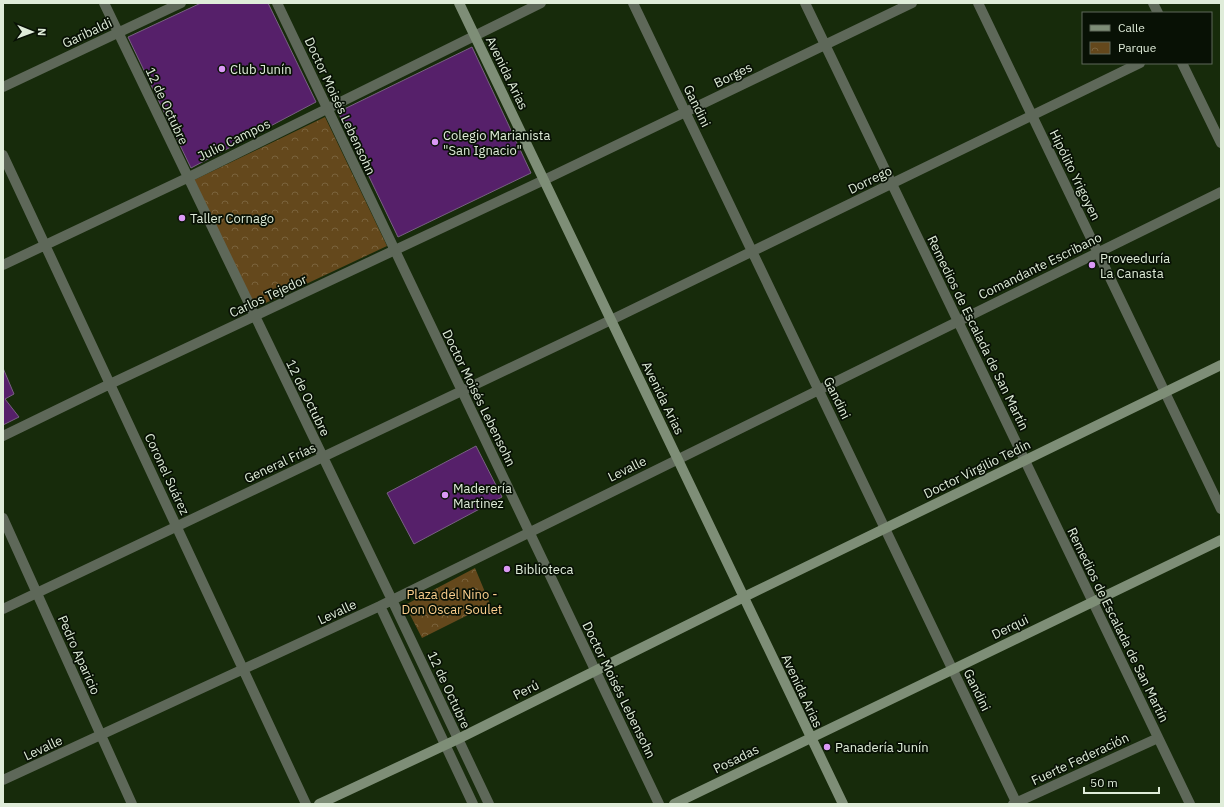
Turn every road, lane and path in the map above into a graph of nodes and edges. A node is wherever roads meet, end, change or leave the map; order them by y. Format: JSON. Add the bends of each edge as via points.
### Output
{"nodes":[{"id":1,"x":104,"y":3,"type":"edge"},
{"id":2,"x":181,"y":3,"type":"edge"},
{"id":3,"x":277,"y":3,"type":"edge"},
{"id":4,"x":460,"y":3,"type":"edge"},
{"id":5,"x":541,"y":3,"type":"edge"},
{"id":6,"x":633,"y":3,"type":"edge"},
{"id":7,"x":805,"y":3,"type":"edge"},
{"id":8,"x":912,"y":3,"type":"edge"},
{"id":9,"x":978,"y":3,"type":"edge"},
{"id":10,"x":1153,"y":3,"type":"edge"},
{"id":11,"x":1158,"y":12,"type":"edge"},
{"id":12,"x":118,"y":33,"type":"junction"},
{"id":13,"x":475,"y":35,"type":"junction"},
{"id":14,"x":825,"y":45,"type":"junction"},
{"id":15,"x":1138,"y":64,"type":"edge"},
{"id":16,"x":1182,"y":64,"type":"edge"},
{"id":17,"x":3,"y":87,"type":"edge"},
{"id":18,"x":326,"y":108,"type":"junction"},
{"id":19,"x":685,"y":112,"type":"junction"},
{"id":20,"x":1032,"y":116,"type":"junction"},
{"id":21,"x":1221,"y":143,"type":"edge"},
{"id":22,"x":3,"y":155,"type":"edge"},
{"id":23,"x":187,"y":178,"type":"junction"},
{"id":24,"x":544,"y":180,"type":"junction"},
{"id":25,"x":892,"y":184,"type":"junction"},
{"id":26,"x":1221,"y":192,"type":"edge"},
{"id":27,"x":45,"y":245,"type":"junction"},
{"id":28,"x":394,"y":251,"type":"junction"},
{"id":29,"x":752,"y":252,"type":"junction"},
{"id":30,"x":1098,"y":253,"type":"junction"},
{"id":31,"x":3,"y":265,"type":"edge"},
{"id":32,"x":254,"y":316,"type":"junction"},
{"id":33,"x":611,"y":320,"type":"junction"},
{"id":34,"x":958,"y":321,"type":"junction"},
{"id":35,"x":1221,"y":365,"type":"edge"},
{"id":36,"x":110,"y":384,"type":"junction"},
{"id":37,"x":818,"y":390,"type":"junction"},
{"id":38,"x":461,"y":392,"type":"junction"},
{"id":39,"x":1165,"y":392,"type":"junction"},
{"id":40,"x":3,"y":436,"type":"edge"},
{"id":41,"x":323,"y":457,"type":"junction"},
{"id":42,"x":677,"y":458,"type":"junction"},
{"id":43,"x":1025,"y":460,"type":"junction"},
{"id":44,"x":1221,"y":509,"type":"edge"},
{"id":45,"x":3,"y":518,"type":"edge"},
{"id":46,"x":177,"y":527,"type":"junction"},
{"id":47,"x":885,"y":528,"type":"junction"},
{"id":48,"x":529,"y":532,"type":"junction"},
{"id":49,"x":1221,"y":540,"type":"edge"},
{"id":50,"x":37,"y":593,"type":"junction"},
{"id":51,"x":744,"y":596,"type":"junction"},
{"id":52,"x":392,"y":600,"type":"junction"},
{"id":53,"x":1093,"y":602,"type":"junction"},
{"id":54,"x":380,"y":606,"type":"junction"},
{"id":55,"x":3,"y":609,"type":"edge"},
{"id":56,"x":952,"y":669,"type":"junction"},
{"id":57,"x":244,"y":670,"type":"junction"},
{"id":58,"x":595,"y":670,"type":"junction"},
{"id":59,"x":101,"y":735,"type":"junction"},
{"id":60,"x":810,"y":738,"type":"junction"},
{"id":61,"x":1158,"y":738,"type":"junction"},
{"id":62,"x":458,"y":739,"type":"junction"},
{"id":63,"x":445,"y":745,"type":"junction"},
{"id":64,"x":3,"y":780,"type":"edge"},
{"id":65,"x":132,"y":804,"type":"edge"},
{"id":66,"x":306,"y":804,"type":"edge"},
{"id":67,"x":319,"y":804,"type":"edge"},
{"id":68,"x":473,"y":804,"type":"edge"},
{"id":69,"x":489,"y":804,"type":"edge"},
{"id":70,"x":659,"y":804,"type":"edge"},
{"id":71,"x":674,"y":804,"type":"edge"},
{"id":72,"x":843,"y":804,"type":"edge"},
{"id":73,"x":1016,"y":804,"type":"edge"},
{"id":74,"x":1190,"y":804,"type":"edge"}],
"edges":[{"from":1,"to":12,"type":"street","name":"12 de Octubre"},
{"from":2,"to":12,"type":"street","name":"Garibaldi"},
{"from":3,"to":18,"type":"street","name":"Doctor Moisés Lebensohn"},
{"from":4,"to":13,"type":"main road","name":"Avenida Arias"},
{"from":5,"to":13,"type":"street","name":"Julio Campos"},
{"from":6,"to":19,"type":"street","name":"Gandini"},
{"from":7,"to":14,"type":"street","name":"Remedios de Escalada de San Martín"},
{"from":8,"to":14,"type":"street","name":"Borges"},
{"from":9,"to":20,"type":"street","name":"Hipólito Yrigoyen"},
{"from":10,"to":11,"type":"street"},
{"from":12,"to":17,"type":"street","name":"Garibaldi"},
{"from":12,"to":23,"type":"street","name":"12 de Octubre"},
{"from":13,"to":18,"type":"street","name":"Julio Campos"},
{"from":13,"to":24,"type":"main road","name":"Avenida Arias"},
{"from":14,"to":19,"type":"street","name":"Borges"},
{"from":14,"to":25,"type":"street","name":"Remedios de Escalada de San Martín"},
{"from":15,"to":20,"type":"street","name":"Dorrego"},
{"from":16,"to":21,"type":"street"},
{"from":18,"to":23,"type":"street","name":"Julio Campos"},
{"from":18,"to":28,"type":"street","name":"Doctor Moisés Lebensohn"},
{"from":19,"to":24,"type":"street","name":"Borges"},
{"from":19,"to":29,"type":"street","name":"Gandini"},
{"from":20,"to":25,"type":"street","name":"Dorrego"},
{"from":20,"to":30,"type":"street","name":"Hipólito Yrigoyen"},
{"from":22,"to":27,"type":"street","name":"Coronel Suárez"},
{"from":23,"to":27,"type":"street","name":"Julio Campos"},
{"from":23,"to":32,"type":"street","name":"12 de Octubre"},
{"from":24,"to":28,"type":"street","name":"Carlos Tejedor"},
{"from":24,"to":33,"type":"main road","name":"Avenida Arias"},
{"from":25,"to":29,"type":"street","name":"Dorrego"},
{"from":25,"to":34,"type":"street","name":"Remedios de Escalada de San Martín"},
{"from":26,"to":30,"type":"street","name":"Comandante Escribano"},
{"from":27,"to":31,"type":"street","name":"Julio Campos"},
{"from":27,"to":36,"type":"street","name":"Coronel Suárez"},
{"from":28,"to":32,"type":"street","name":"Carlos Tejedor"},
{"from":28,"to":38,"type":"street","name":"Doctor Moisés Lebensohn"},
{"from":29,"to":33,"type":"street","name":"Dorrego"},
{"from":29,"to":37,"type":"street","name":"Gandini"},
{"from":30,"to":34,"type":"street","name":"Comandante Escribano"},
{"from":30,"to":39,"type":"street","name":"Hipólito Yrigoyen"},
{"from":32,"to":36,"type":"street","name":"Carlos Tejedor"},
{"from":32,"to":41,"type":"street","name":"12 de Octubre"},
{"from":33,"to":38,"type":"street","name":"General Frías"},
{"from":33,"to":42,"type":"main road","name":"Avenida Arias"},
{"from":34,"to":37,"type":"street","name":"Comandante Escribano"},
{"from":34,"to":43,"type":"street","name":"Remedios de Escalada de San Martín"},
{"from":35,"to":39,"type":"main road","name":"Doctor Virgilio Tedín"},
{"from":36,"to":40,"type":"street","name":"Carlos Tejedor"},
{"from":36,"to":46,"type":"street","name":"Coronel Suárez"},
{"from":37,"to":42,"type":"street","name":"Comandante Escribano"},
{"from":37,"to":47,"type":"street","name":"Gandini"},
{"from":38,"to":41,"type":"street","name":"General Frías"},
{"from":38,"to":48,"type":"street","name":"Doctor Moisés Lebensohn"},
{"from":39,"to":43,"type":"main road","name":"Doctor Virgilio Tedín"},
{"from":39,"to":44,"type":"street","name":"Hipólito Yrigoyen"},
{"from":41,"to":46,"type":"street","name":"General Frías"},
{"from":41,"to":52,"type":"street","name":"12 de Octubre"},
{"from":42,"to":48,"type":"street","name":"Levalle"},
{"from":42,"to":51,"type":"main road","name":"Avenida Arias"},
{"from":43,"to":47,"type":"main road","name":"Doctor Virgilio Tedín"},
{"from":43,"to":53,"type":"street","name":"Remedios de Escalada de San Martín"},
{"from":45,"to":50,"type":"street","name":"Pedro Aparicio"},
{"from":46,"to":50,"type":"street","name":"General Frías"},
{"from":46,"to":57,"type":"street","name":"Coronel Suárez"},
{"from":47,"to":51,"type":"main road","name":"Doctor Virgilio Tedín"},
{"from":47,"to":56,"type":"street","name":"Gandini"},
{"from":48,"to":52,"type":"street","name":"Levalle"},
{"from":48,"to":58,"type":"street","name":"Doctor Moisés Lebensohn"},
{"from":49,"to":53,"type":"main road","name":"Derqui"},
{"from":50,"to":55,"type":"street","name":"General Frías"},
{"from":50,"to":59,"type":"street","name":"Pedro Aparicio"},
{"from":51,"to":58,"type":"main road","name":"Perú"},
{"from":51,"to":60,"type":"main road","name":"Avenida Arias"},
{"from":52,"to":54,"type":"street","name":"Levalle"},
{"from":52,"to":62,"type":"street","name":"12 de Octubre"},
{"from":53,"to":56,"type":"main road","name":"Derqui"},
{"from":53,"to":61,"type":"street","name":"Remedios de Escalada de San Martín"},
{"from":54,"to":57,"type":"street","name":"Levalle"},
{"from":54,"to":63,"type":"street","name":"12 de Octubre"},
{"from":56,"to":60,"type":"main road","name":"Derqui"},
{"from":56,"to":73,"type":"street","name":"Gandini"},
{"from":57,"to":59,"type":"street","name":"Levalle"},
{"from":57,"to":66,"type":"street","name":"Coronel Suárez"},
{"from":58,"to":62,"type":"main road","name":"Perú"},
{"from":58,"to":70,"type":"street","name":"Doctor Moisés Lebensohn"},
{"from":59,"to":64,"type":"street","name":"Levalle"},
{"from":59,"to":65,"type":"street","name":"Pedro Aparicio"},
{"from":60,"to":71,"type":"main road","name":"Posadas"},
{"from":60,"to":72,"type":"main road","name":"Avenida Arias"},
{"from":61,"to":73,"type":"street","name":"Fuerte Federación"},
{"from":61,"to":74,"type":"street","name":"Remedios de Escalada de San Martín"},
{"from":62,"to":63,"type":"main road","name":"Perú"},
{"from":62,"to":69,"type":"street","name":"12 de Octubre"},
{"from":63,"to":67,"type":"main road","name":"Perú"},
{"from":63,"to":68,"type":"street","name":"12 de Octubre"}]}
